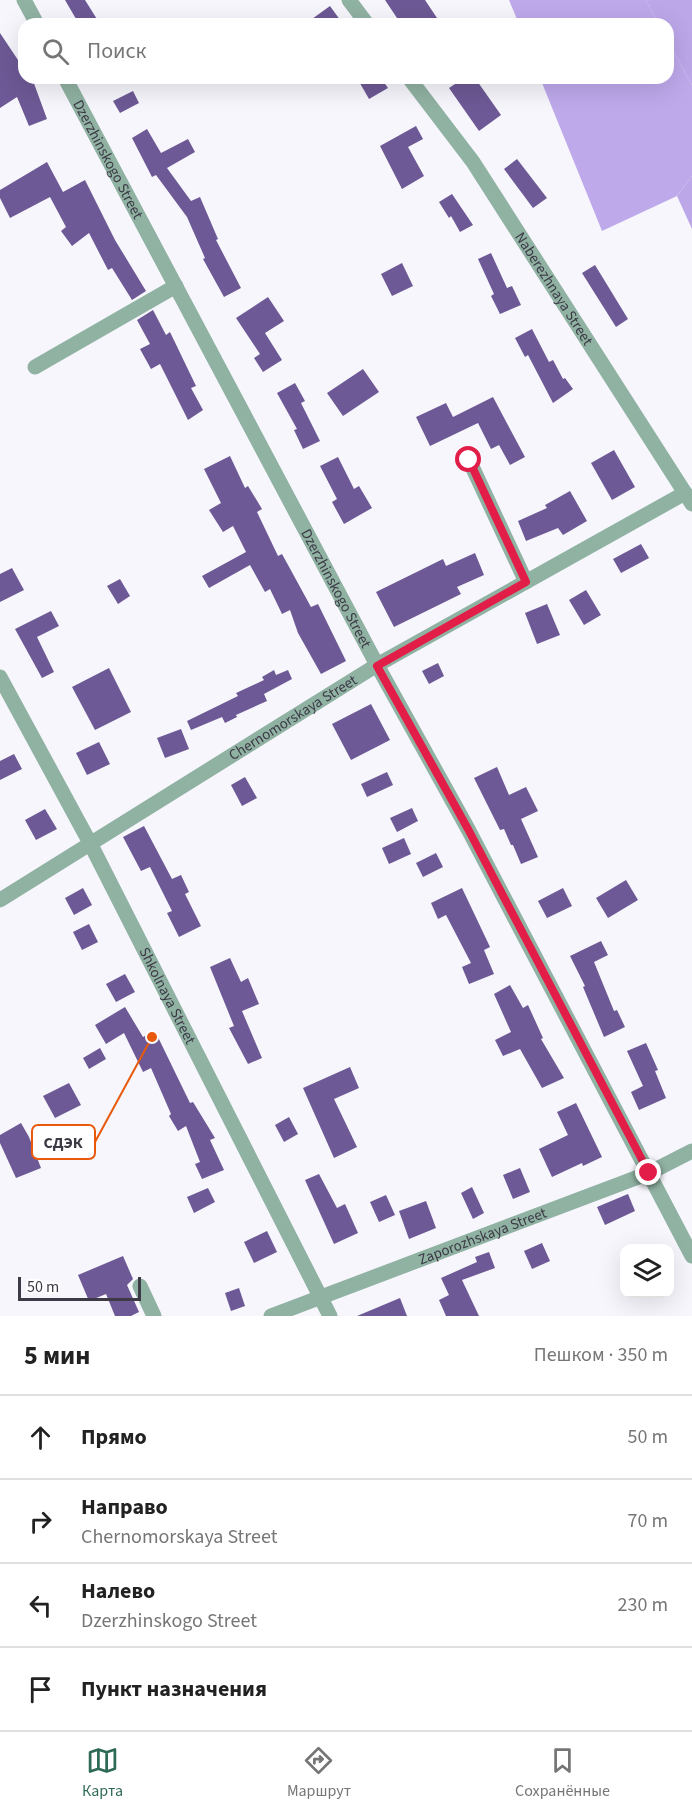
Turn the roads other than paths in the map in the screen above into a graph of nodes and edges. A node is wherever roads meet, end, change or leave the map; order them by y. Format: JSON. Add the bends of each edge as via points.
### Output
{"nodes":[{"id":1,"x":24,"y":0,"type":"edge"},
{"id":2,"x":349,"y":0,"type":"edge"},
{"id":3,"x":34,"y":18,"type":"edge"},
{"id":4,"x":363,"y":18,"type":"edge"},
{"id":5,"x":68,"y":84,"type":"edge"},
{"id":6,"x":414,"y":84,"type":"edge"},
{"id":7,"x":177,"y":286,"type":"junction"},
{"id":8,"x":35,"y":367,"type":"dead end"},
{"id":9,"x":469,"y":460,"type":"dead end"},
{"id":10,"x":688,"y":499,"type":"edge"},
{"id":11,"x":526,"y":582,"type":"junction"},
{"id":12,"x":377,"y":666,"type":"junction"},
{"id":13,"x":0,"y":677,"type":"edge"},
{"id":14,"x":90,"y":843,"type":"junction"},
{"id":15,"x":0,"y":900,"type":"edge"},
{"id":16,"x":692,"y":1150,"type":"edge"},
{"id":17,"x":649,"y":1173,"type":"junction"},
{"id":18,"x":692,"y":1256,"type":"edge"},
{"id":19,"x":140,"y":1286,"type":"dead end"},
{"id":20,"x":319,"y":1296,"type":"junction"},
{"id":21,"x":154,"y":1316,"type":"edge"},
{"id":22,"x":272,"y":1316,"type":"edge"},
{"id":23,"x":330,"y":1316,"type":"edge"}],
"edges":[{"from":1,"to":3,"type":"street"},
{"from":2,"to":4,"type":"street"},
{"from":5,"to":7,"type":"street","name":"Dzerzhinskogo Street"},
{"from":6,"to":10,"type":"street","name":"Naberezhnaya Street","via":[[473,162]]},
{"from":7,"to":8,"type":"street"},
{"from":7,"to":12,"type":"street","name":"Dzerzhinskogo Street"},
{"from":9,"to":11,"type":"street"},
{"from":10,"to":11,"type":"street","name":"Chernomorskaya Street"},
{"from":11,"to":12,"type":"street","name":"Chernomorskaya Street"},
{"from":12,"to":14,"type":"street","name":"Chernomorskaya Street"},
{"from":12,"to":17,"type":"street","name":"Dzerzhinskogo Street","via":[[468,829]]},
{"from":13,"to":14,"type":"street","name":"Shkolnaya Street"},
{"from":14,"to":15,"type":"street","name":"Chernomorskaya Street"},
{"from":14,"to":20,"type":"street","name":"Shkolnaya Street"},
{"from":16,"to":17,"type":"street","name":"Zaporozhskaya Street"},
{"from":17,"to":18,"type":"street","name":"Dzerzhinskogo Street"},
{"from":17,"to":20,"type":"street","name":"Zaporozhskaya Street"},
{"from":19,"to":21,"type":"street"},
{"from":20,"to":22,"type":"street","name":"Zaporozhskaya Street"},
{"from":20,"to":23,"type":"street","name":"Shkolnaya Street"}]}
